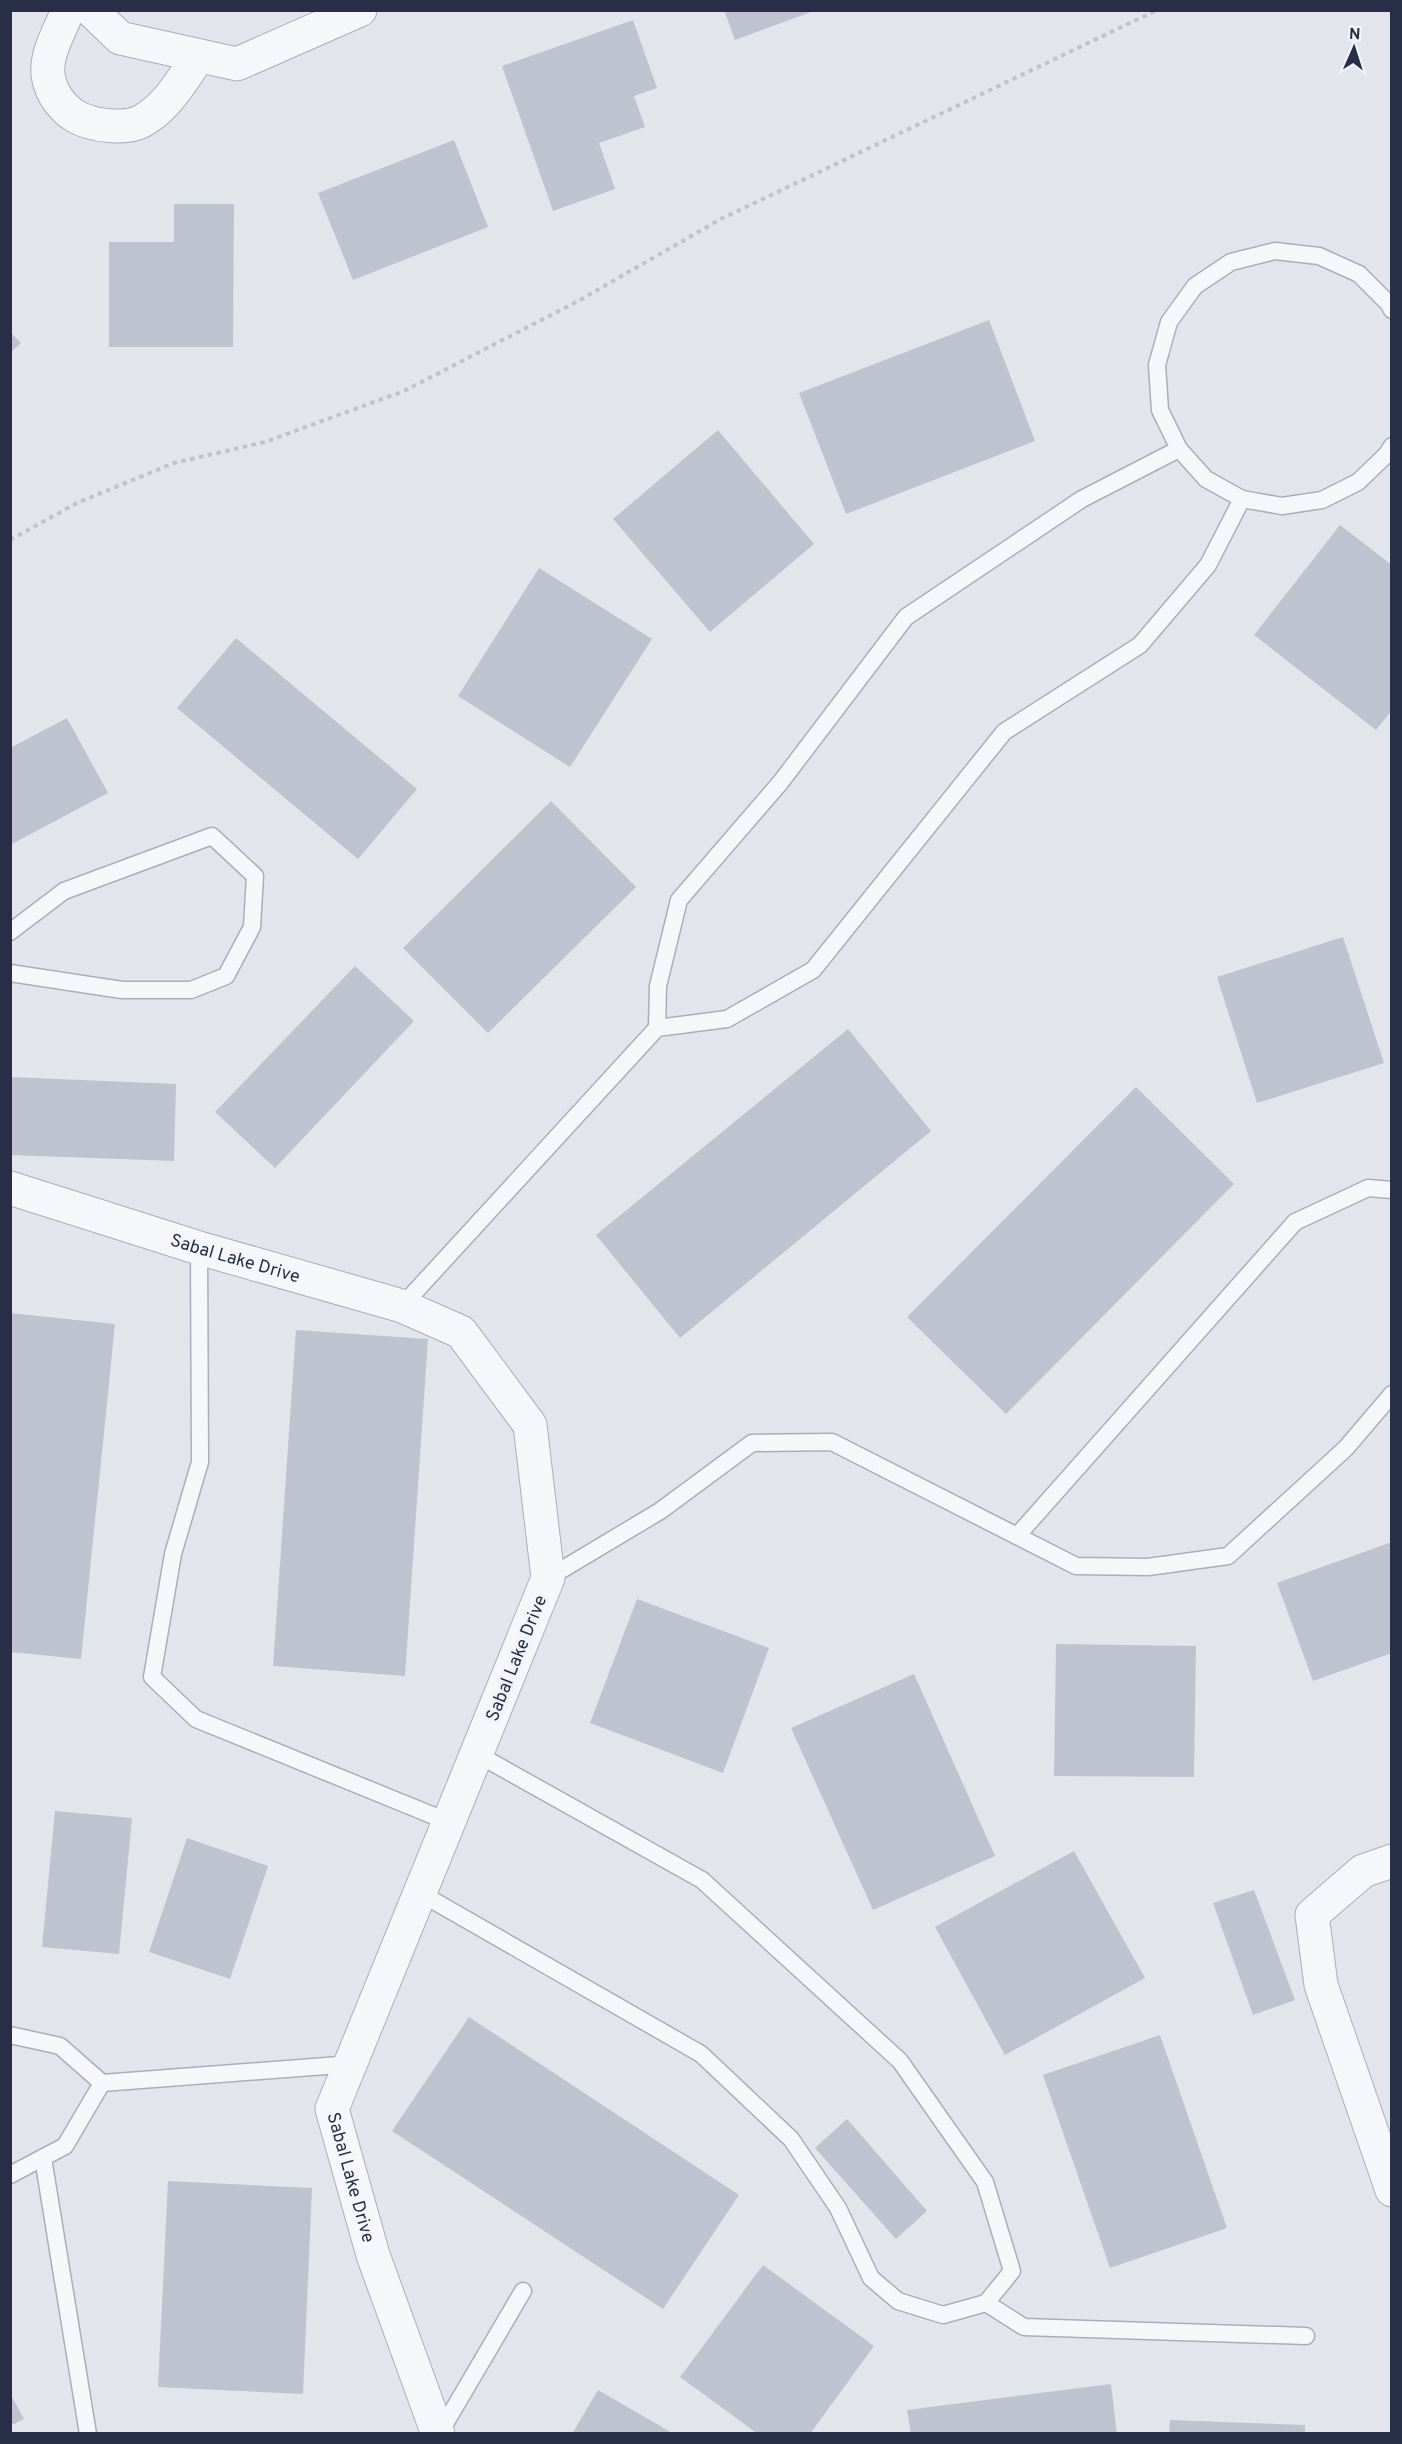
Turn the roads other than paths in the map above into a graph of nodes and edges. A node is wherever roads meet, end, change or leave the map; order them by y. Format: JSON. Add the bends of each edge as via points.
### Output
{"nodes":[{"id":1,"x":68,"y":10,"type":"edge"},
{"id":2,"x":91,"y":10,"type":"edge"},
{"id":3,"x":360,"y":10,"type":"edge"},
{"id":4,"x":199,"y":56,"type":"junction"},
{"id":5,"x":1392,"y":310,"type":"edge"},
{"id":6,"x":1392,"y":446,"type":"edge"},
{"id":7,"x":1179,"y":449,"type":"junction"},
{"id":8,"x":1242,"y":498,"type":"junction"},
{"id":9,"x":10,"y":932,"type":"edge"},
{"id":10,"x":10,"y":973,"type":"edge"},
{"id":11,"x":657,"y":1028,"type":"junction"},
{"id":12,"x":10,"y":1188,"type":"edge"},
{"id":13,"x":1392,"y":1190,"type":"edge"},
{"id":14,"x":200,"y":1248,"type":"junction"},
{"id":15,"x":402,"y":1306,"type":"junction"},
{"id":16,"x":1392,"y":1394,"type":"edge"},
{"id":17,"x":1017,"y":1536,"type":"junction"},
{"id":18,"x":548,"y":1578,"type":"junction"},
{"id":19,"x":477,"y":1754,"type":"junction"},
{"id":20,"x":449,"y":1822,"type":"junction"},
{"id":21,"x":1392,"y":1861,"type":"edge"},
{"id":22,"x":420,"y":1893,"type":"junction"},
{"id":23,"x":10,"y":2036,"type":"edge"},
{"id":24,"x":352,"y":2064,"type":"junction"},
{"id":25,"x":102,"y":2083,"type":"junction"},
{"id":26,"x":43,"y":2158,"type":"junction"},
{"id":27,"x":10,"y":2175,"type":"edge"},
{"id":28,"x":1392,"y":2190,"type":"edge"},
{"id":29,"x":523,"y":2291,"type":"dead end"},
{"id":30,"x":986,"y":2303,"type":"junction"},
{"id":31,"x":1306,"y":2336,"type":"dead end"},
{"id":32,"x":88,"y":2433,"type":"edge"},
{"id":33,"x":439,"y":2433,"type":"edge"}],
"edges":[{"from":1,"to":4,"type":"street","via":[[48,59],[49,80],[60,104],[76,117],[123,126],[142,122],[170,98]]},
{"from":2,"to":4,"type":"street","via":[[120,38]]},
{"from":3,"to":4,"type":"street","via":[[237,64]]},
{"from":5,"to":7,"type":"lane","via":[[1359,274],[1319,256],[1275,251],[1231,262],[1195,286],[1169,322],[1157,365],[1160,410]]},
{"from":6,"to":8,"type":"lane","via":[[1358,482],[1322,500],[1282,506]]},
{"from":7,"to":8,"type":"lane","via":[[1206,479]]},
{"from":7,"to":11,"type":"lane","via":[[1082,499],[906,617],[780,783],[679,900],[658,986]]},
{"from":8,"to":11,"type":"lane","via":[[1208,565],[1140,645],[1004,732],[813,970],[727,1019]]},
{"from":9,"to":10,"type":"lane","via":[[64,891],[212,836],[255,876],[252,927],[226,976],[218,980],[191,990],[123,990]]},
{"from":11,"to":15,"type":"lane"},
{"from":12,"to":14,"type":"street","name":"Sabal Lake Drive"},
{"from":13,"to":17,"type":"lane","via":[[1368,1188],[1295,1222]]},
{"from":14,"to":15,"type":"street","name":"Sabal Lake Drive"},
{"from":14,"to":20,"type":"lane","via":[[200,1462],[173,1554],[152,1677],[196,1719]]},
{"from":15,"to":18,"type":"street","name":"Sabal Lake Drive","via":[[461,1332],[530,1425]]},
{"from":16,"to":17,"type":"lane","via":[[1346,1449],[1228,1556],[1148,1567],[1076,1566]]},
{"from":17,"to":18,"type":"lane","via":[[832,1442],[752,1443],[660,1511]]},
{"from":18,"to":19,"type":"street","name":"Sabal Lake Drive"},
{"from":19,"to":20,"type":"street","name":"Sabal Lake Drive"},
{"from":19,"to":30,"type":"lane","via":[[702,1880],[900,2061],[985,2182],[1012,2271]]},
{"from":20,"to":22,"type":"street","name":"Sabal Lake Drive"},
{"from":21,"to":28,"type":"street","via":[[1363,1871],[1312,1915],[1321,1985]]},
{"from":22,"to":24,"type":"street","name":"Sabal Lake Drive"},
{"from":22,"to":30,"type":"lane","via":[[701,2054],[791,2139],[838,2208],[871,2278],[898,2301],[943,2315]]},
{"from":23,"to":25,"type":"lane","via":[[60,2046]]},
{"from":24,"to":25,"type":"lane"},
{"from":24,"to":33,"type":"street","name":"Sabal Lake Drive","via":[[332,2109],[373,2255]]},
{"from":25,"to":26,"type":"lane","via":[[65,2146]]},
{"from":26,"to":27,"type":"lane"},
{"from":26,"to":32,"type":"lane"},
{"from":29,"to":33,"type":"lane"},
{"from":30,"to":31,"type":"lane","via":[[1024,2327]]}]}
